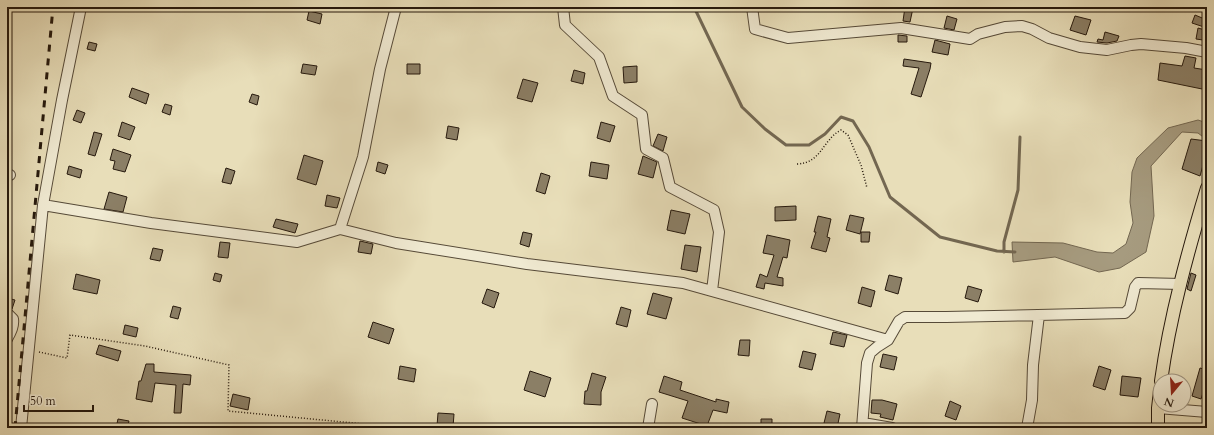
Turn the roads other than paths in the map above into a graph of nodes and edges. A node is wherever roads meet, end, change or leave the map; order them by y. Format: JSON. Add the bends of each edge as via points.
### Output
{"nodes":[{"id":1,"x":81,"y":7,"type":"edge"},
{"id":2,"x":396,"y":7,"type":"edge"},
{"id":3,"x":563,"y":7,"type":"edge"},
{"id":4,"x":752,"y":7,"type":"edge"},
{"id":5,"x":1207,"y":52,"type":"edge"},
{"id":6,"x":1207,"y":188,"type":"edge"},
{"id":7,"x":43,"y":206,"type":"junction"},
{"id":8,"x":340,"y":229,"type":"junction"},
{"id":9,"x":1181,"y":284,"type":"junction"},
{"id":10,"x":712,"y":291,"type":"junction"},
{"id":11,"x":7,"y":313,"type":"edge"},
{"id":12,"x":1039,"y":315,"type":"junction"},
{"id":13,"x":7,"y":338,"type":"edge"},
{"id":14,"x":888,"y":340,"type":"junction"},
{"id":15,"x":1162,"y":373,"type":"edge"},
{"id":16,"x":652,"y":404,"type":"dead end"},
{"id":17,"x":1192,"y":411,"type":"edge"},
{"id":18,"x":1207,"y":412,"type":"edge"},
{"id":19,"x":1158,"y":413,"type":"edge"},
{"id":20,"x":863,"y":426,"type":"edge"},
{"id":21,"x":21,"y":428,"type":"edge"},
{"id":22,"x":648,"y":428,"type":"edge"},
{"id":23,"x":892,"y":428,"type":"edge"},
{"id":24,"x":1027,"y":428,"type":"edge"},
{"id":25,"x":1158,"y":428,"type":"edge"}],
"edges":[{"from":1,"to":7,"type":"street"},
{"from":2,"to":8,"type":"street","via":[[380,69],[363,157]]},
{"from":3,"to":10,"type":"street","via":[[565,25],[599,57],[613,96],[642,115],[646,149],[662,158],[670,187],[714,210],[719,232]]},
{"from":4,"to":5,"type":"street","via":[[755,29],[788,38],[901,28],[970,39],[978,34],[1005,27],[1022,26],[1049,38],[1080,47],[1107,50],[1141,44]]},
{"from":6,"to":9,"type":"main road"},
{"from":7,"to":8,"type":"street","via":[[297,242]]},
{"from":7,"to":21,"type":"street"},
{"from":8,"to":10,"type":"street","via":[[404,244],[526,264],[683,283]]},
{"from":9,"to":12,"type":"street","via":[[1138,283],[1130,308],[1125,313]]},
{"from":9,"to":15,"type":"main road"},
{"from":10,"to":14,"type":"street"},
{"from":11,"to":13,"type":"street","via":[[14,324]]},
{"from":12,"to":14,"type":"street","via":[[905,317],[899,321]]},
{"from":12,"to":24,"type":"street","via":[[1032,400]]},
{"from":14,"to":20,"type":"street","via":[[870,353],[867,363]]},
{"from":16,"to":22,"type":"street"},
{"from":17,"to":18,"type":"street"},
{"from":19,"to":25,"type":"main road"},
{"from":20,"to":23,"type":"street"}]}
